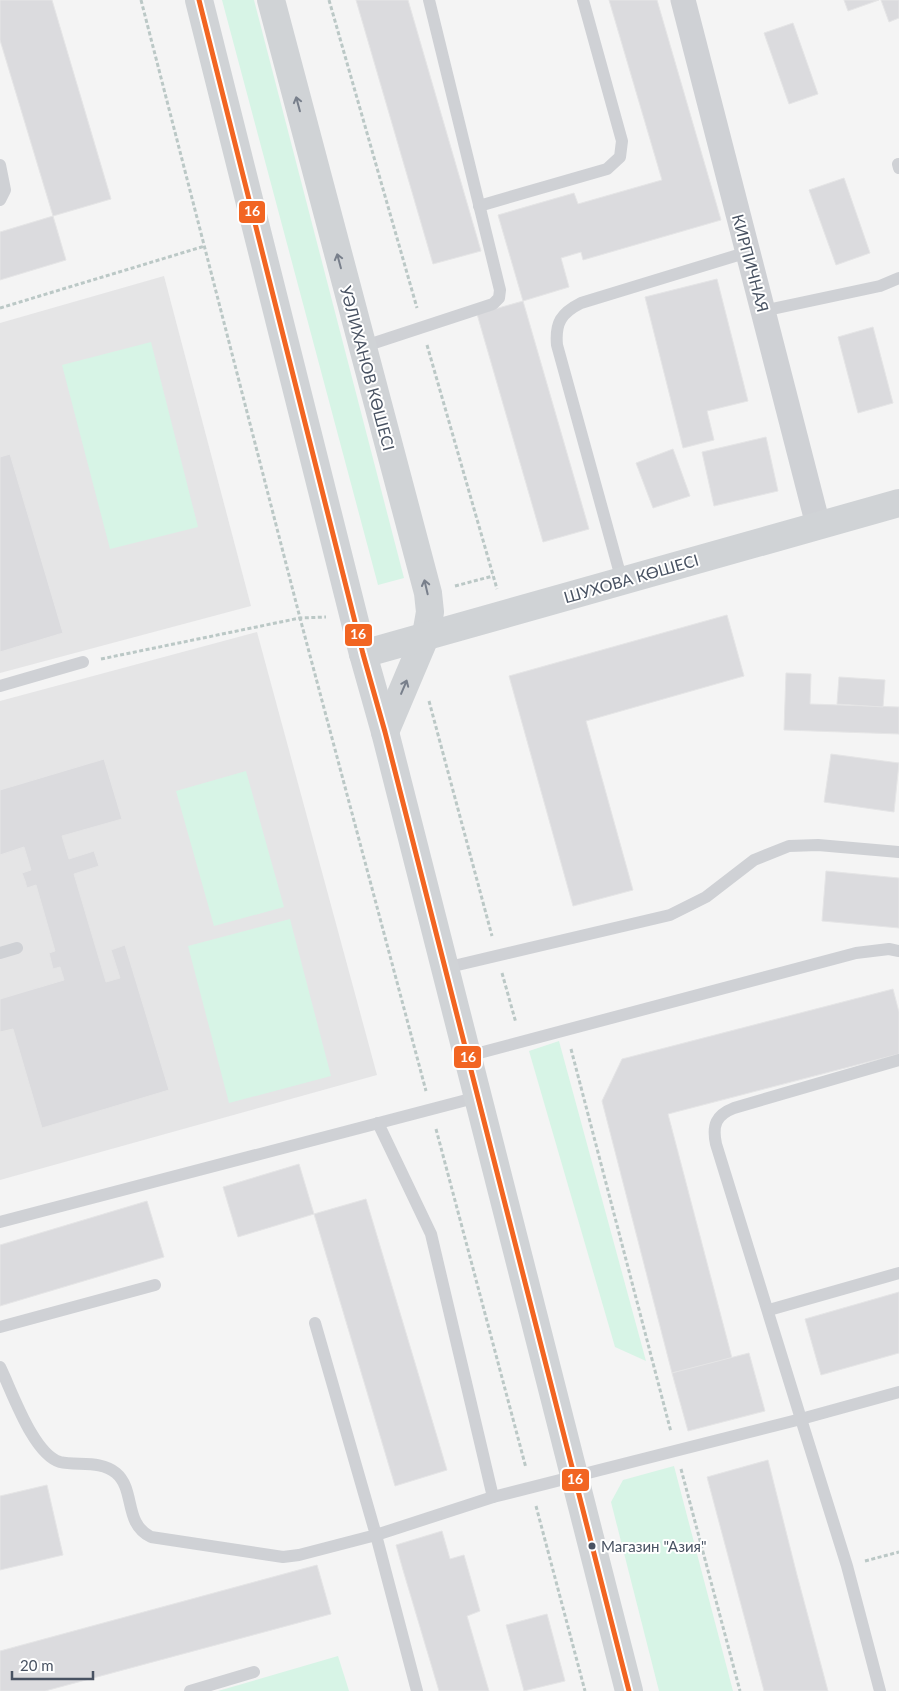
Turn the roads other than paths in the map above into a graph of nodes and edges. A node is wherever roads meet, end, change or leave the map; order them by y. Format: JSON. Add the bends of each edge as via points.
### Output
{"nodes":[{"id":1,"x":199,"y":0,"type":"edge"},
{"id":2,"x":271,"y":0,"type":"edge"},
{"id":3,"x":429,"y":0,"type":"edge"},
{"id":4,"x":583,"y":0,"type":"edge"},
{"id":5,"x":682,"y":0,"type":"edge"},
{"id":6,"x":0,"y":165,"type":"edge"},
{"id":7,"x":0,"y":200,"type":"edge"},
{"id":8,"x":480,"y":206,"type":"junction"},
{"id":9,"x":748,"y":252,"type":"junction"},
{"id":10,"x":899,"y":278,"type":"edge"},
{"id":11,"x":763,"y":310,"type":"junction"},
{"id":12,"x":362,"y":347,"type":"junction"},
{"id":13,"x":899,"y":502,"type":"edge"},
{"id":14,"x":818,"y":525,"type":"junction"},
{"id":15,"x":622,"y":581,"type":"junction"},
{"id":16,"x":421,"y":646,"type":"junction"},
{"id":17,"x":363,"y":654,"type":"junction"},
{"id":18,"x":83,"y":662,"type":"road end"},
{"id":19,"x":0,"y":686,"type":"edge"},
{"id":20,"x":385,"y":732,"type":"junction"},
{"id":21,"x":899,"y":852,"type":"edge"},
{"id":22,"x":16,"y":948,"type":"dead end"},
{"id":23,"x":899,"y":951,"type":"edge"},
{"id":24,"x":0,"y":953,"type":"edge"},
{"id":25,"x":445,"y":968,"type":"junction"},
{"id":26,"x":468,"y":1056,"type":"junction"},
{"id":27,"x":899,"y":1060,"type":"edge"},
{"id":28,"x":478,"y":1097,"type":"junction"},
{"id":29,"x":378,"y":1123,"type":"junction"},
{"id":30,"x":0,"y":1222,"type":"edge"},
{"id":31,"x":899,"y":1273,"type":"edge"},
{"id":32,"x":155,"y":1285,"type":"dead end"},
{"id":33,"x":770,"y":1310,"type":"junction"},
{"id":34,"x":315,"y":1323,"type":"dead end"},
{"id":35,"x":0,"y":1327,"type":"edge"},
{"id":36,"x":0,"y":1367,"type":"edge"},
{"id":37,"x":899,"y":1392,"type":"edge"},
{"id":38,"x":802,"y":1419,"type":"junction"},
{"id":39,"x":575,"y":1476,"type":"junction"},
{"id":40,"x":493,"y":1497,"type":"junction"},
{"id":41,"x":376,"y":1535,"type":"junction"},
{"id":42,"x":254,"y":1672,"type":"dead end"},
{"id":43,"x":190,"y":1691,"type":"edge"},
{"id":44,"x":417,"y":1691,"type":"edge"},
{"id":45,"x":629,"y":1691,"type":"edge"},
{"id":46,"x":880,"y":1691,"type":"edge"}],
"edges":[{"from":1,"to":17,"type":"main road"},
{"from":12,"to":2,"type":"main road","name":"УӘЛИХАНОВ КӨШЕСІ","one_way":true},
{"from":3,"to":8,"type":"lane"},
{"from":4,"to":8,"type":"lane","via":[[622,141],[620,157],[607,169]]},
{"from":5,"to":9,"type":"street","name":"КИРПИЧНАЯ"},
{"from":6,"to":7,"type":"lane","via":[[5,190]]},
{"from":8,"to":12,"type":"lane","via":[[500,290],[499,298],[493,304]]},
{"from":9,"to":11,"type":"street","name":"КИРПИЧНАЯ"},
{"from":9,"to":15,"type":"lane","via":[[581,303],[567,310],[556,332]]},
{"from":10,"to":11,"type":"lane","via":[[880,286]]},
{"from":11,"to":14,"type":"street","name":"КИРПИЧНАЯ"},
{"from":16,"to":12,"type":"main road","name":"УӘЛИХАНОВ КӨШЕСІ","one_way":true,"via":[[430,612],[428,593]]},
{"from":13,"to":14,"type":"main road","name":"ШУХОВА КӨШЕСІ"},
{"from":14,"to":15,"type":"main road","name":"ШУХОВА КӨШЕСІ"},
{"from":15,"to":16,"type":"main road","name":"ШУХОВА КӨШЕСІ"},
{"from":16,"to":17,"type":"main road","name":"ШУХОВА КӨШЕСІ"},
{"from":20,"to":16,"type":"main road","name":"УӘЛИХАНОВ КӨШЕСІ","one_way":true},
{"from":17,"to":20,"type":"main road"},
{"from":18,"to":19,"type":"lane"},
{"from":20,"to":25,"type":"main road"},
{"from":21,"to":25,"type":"lane","via":[[818,845],[789,846],[754,860],[706,897],[670,915]]},
{"from":22,"to":24,"type":"lane"},
{"from":23,"to":26,"type":"lane","via":[[856,953]]},
{"from":25,"to":26,"type":"main road"},
{"from":26,"to":28,"type":"main road"},
{"from":27,"to":33,"type":"lane","via":[[734,1108],[716,1121],[716,1144]]},
{"from":28,"to":29,"type":"lane"},
{"from":28,"to":39,"type":"main road"},
{"from":29,"to":30,"type":"lane"},
{"from":29,"to":40,"type":"lane","via":[[432,1234]]},
{"from":31,"to":33,"type":"lane"},
{"from":32,"to":35,"type":"lane"},
{"from":33,"to":38,"type":"lane"},
{"from":34,"to":41,"type":"lane"},
{"from":36,"to":41,"type":"lane","via":[[43,1451],[60,1462],[104,1467],[115,1473],[125,1490],[135,1524],[151,1537],[283,1557]]},
{"from":37,"to":38,"type":"lane"},
{"from":38,"to":39,"type":"lane"},
{"from":38,"to":46,"type":"lane","via":[[847,1566]]},
{"from":39,"to":40,"type":"lane"},
{"from":39,"to":45,"type":"main road"},
{"from":40,"to":41,"type":"lane"},
{"from":41,"to":44,"type":"lane"},
{"from":42,"to":43,"type":"lane"}]}
